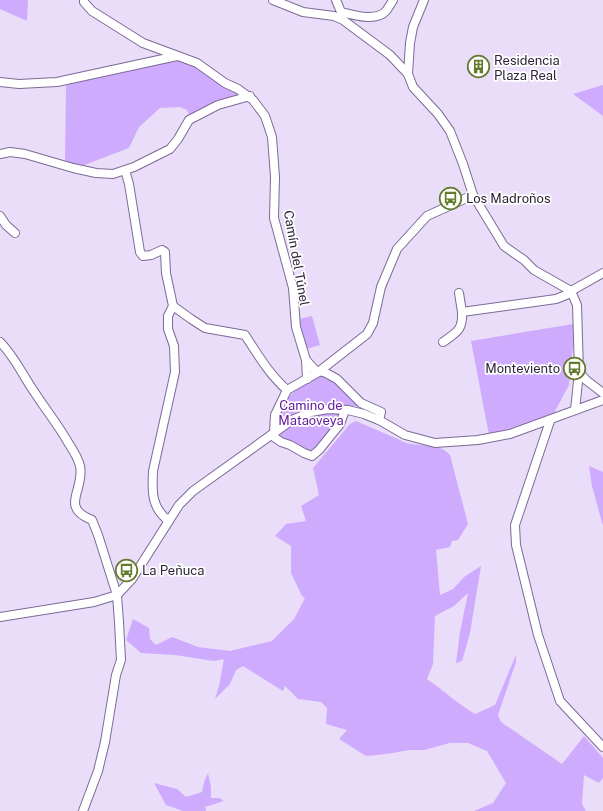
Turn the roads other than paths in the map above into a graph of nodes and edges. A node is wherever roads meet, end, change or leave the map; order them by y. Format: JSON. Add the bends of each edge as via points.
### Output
{"nodes":[{"id":1,"x":273,"y":0,"type":"edge"},
{"id":2,"x":336,"y":0,"type":"edge"},
{"id":3,"x":393,"y":0,"type":"edge"},
{"id":4,"x":424,"y":0,"type":"edge"},
{"id":5,"x":84,"y":1,"type":"edge"},
{"id":6,"x":178,"y":56,"type":"junction"},
{"id":7,"x":408,"y":74,"type":"junction"},
{"id":8,"x":0,"y":82,"type":"edge"},
{"id":9,"x":250,"y":96,"type":"junction"},
{"id":10,"x":0,"y":154,"type":"edge"},
{"id":11,"x":125,"y":170,"type":"junction"},
{"id":12,"x":473,"y":195,"type":"junction"},
{"id":13,"x":0,"y":216,"type":"edge"},
{"id":14,"x":16,"y":233,"type":"dead end"},
{"id":15,"x":603,"y":273,"type":"edge"},
{"id":16,"x":571,"y":292,"type":"junction"},
{"id":17,"x":459,"y":293,"type":"dead end"},
{"id":18,"x":173,"y":306,"type":"junction"},
{"id":19,"x":462,"y":312,"type":"junction"},
{"id":20,"x":0,"y":342,"type":"edge"},
{"id":21,"x":443,"y":342,"type":"dead end"},
{"id":22,"x":306,"y":360,"type":"junction"},
{"id":23,"x":320,"y":372,"type":"junction"},
{"id":24,"x":579,"y":372,"type":"junction"},
{"id":25,"x":307,"y":379,"type":"junction"},
{"id":26,"x":287,"y":390,"type":"junction"},
{"id":27,"x":603,"y":393,"type":"edge"},
{"id":28,"x":603,"y":400,"type":"edge"},
{"id":29,"x":345,"y":410,"type":"junction"},
{"id":30,"x":575,"y":410,"type":"junction"},
{"id":31,"x":379,"y":420,"type":"junction"},
{"id":32,"x":550,"y":421,"type":"junction"},
{"id":33,"x":272,"y":433,"type":"junction"},
{"id":34,"x":169,"y":521,"type":"junction"},
{"id":35,"x":116,"y":595,"type":"junction"},
{"id":36,"x":0,"y":616,"type":"edge"},
{"id":37,"x":603,"y":747,"type":"edge"},
{"id":38,"x":83,"y":811,"type":"edge"}],
"edges":[{"from":1,"to":7,"type":"street","via":[[303,12],[334,16],[343,20],[390,55]]},
{"from":2,"to":3,"type":"street","via":[[341,12],[378,16],[386,12]]},
{"from":4,"to":7,"type":"street","via":[[413,27]]},
{"from":5,"to":6,"type":"street","name":"Camín del Túnel","via":[[92,11],[143,43]]},
{"from":6,"to":8,"type":"street","via":[[57,82]]},
{"from":6,"to":9,"type":"street","name":"Camín del Túnel","via":[[197,63],[225,83]]},
{"from":7,"to":12,"type":"street","via":[[413,87],[450,131]]},
{"from":9,"to":11,"type":"street","via":[[218,106],[189,120],[170,149]]},
{"from":9,"to":22,"type":"street","name":"Camín del Túnel","via":[[265,116],[272,138],[274,218],[293,288],[296,327]]},
{"from":10,"to":11,"type":"street","via":[[25,154],[96,173],[113,174]]},
{"from":11,"to":18,"type":"street","via":[[140,252],[143,256],[162,250],[165,252],[166,273]]},
{"from":12,"to":16,"type":"street","via":[[504,246],[534,270]]},
{"from":12,"to":23,"type":"street","via":[[427,216],[397,249],[381,287],[373,323],[367,334]]},
{"from":13,"to":14,"type":"street"},
{"from":15,"to":16,"type":"street"},
{"from":16,"to":19,"type":"street","via":[[556,299]]},
{"from":16,"to":24,"type":"street","via":[[577,305]]},
{"from":17,"to":19,"type":"street"},
{"from":18,"to":26,"type":"street","via":[[205,328],[245,335],[263,364]]},
{"from":18,"to":34,"type":"street","via":[[168,316],[168,329],[174,346],[175,372],[153,471],[152,487],[154,501]]},
{"from":19,"to":21,"type":"street","via":[[463,322],[460,329]]},
{"from":20,"to":35,"type":"street","via":[[13,357],[75,453],[81,475],[75,502],[76,511],[92,520]]},
{"from":22,"to":23,"type":"street"},
{"from":22,"to":25,"type":"street","name":"Camín del Túnel"},
{"from":23,"to":25,"type":"street"},
{"from":23,"to":31,"type":"street","via":[[337,379],[361,403],[381,412]]},
{"from":24,"to":27,"type":"street"},
{"from":24,"to":30,"type":"street"},
{"from":25,"to":26,"type":"street"},
{"from":26,"to":33,"type":"street","via":[[275,415]]},
{"from":28,"to":30,"type":"street"},
{"from":29,"to":31,"type":"street"},
{"from":29,"to":33,"type":"street","via":[[311,412]]},
{"from":29,"to":33,"type":"street","via":[[340,424],[312,456],[281,442]]},
{"from":30,"to":32,"type":"street"},
{"from":31,"to":32,"type":"street","via":[[404,435],[435,442],[491,438]]},
{"from":32,"to":37,"type":"street","via":[[515,525],[516,545],[538,635],[560,702]]},
{"from":33,"to":34,"type":"street","via":[[194,491],[179,505]]},
{"from":34,"to":35,"type":"street","via":[[132,579]]},
{"from":35,"to":36,"type":"street","via":[[94,602]]},
{"from":35,"to":38,"type":"street","via":[[121,660],[98,772]]}]}
